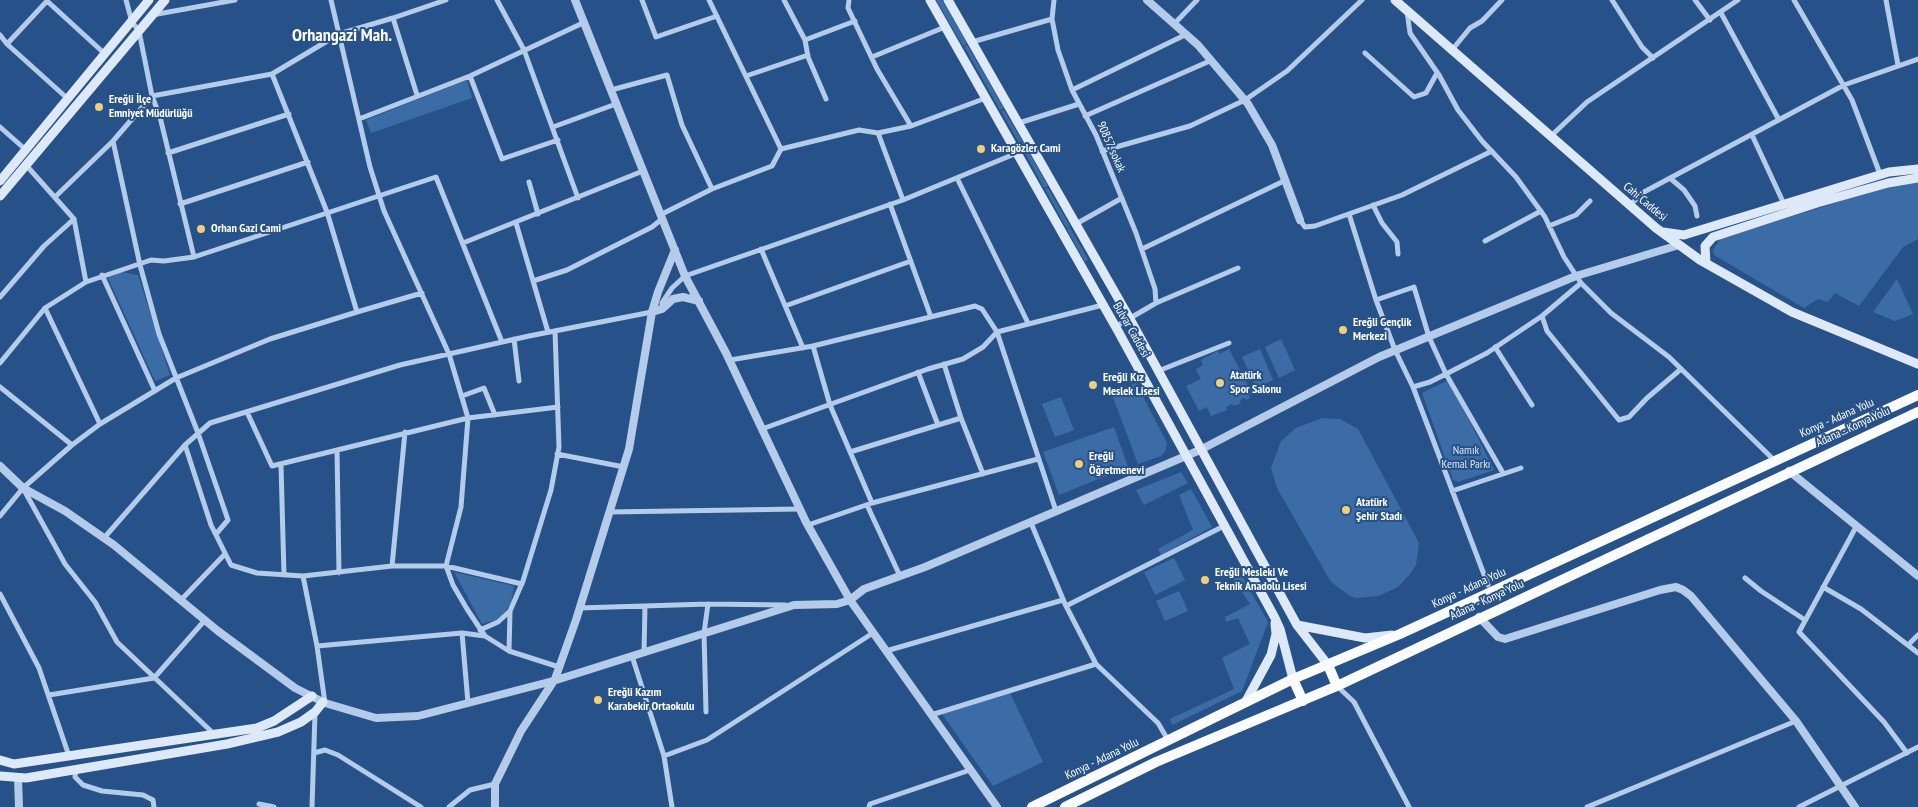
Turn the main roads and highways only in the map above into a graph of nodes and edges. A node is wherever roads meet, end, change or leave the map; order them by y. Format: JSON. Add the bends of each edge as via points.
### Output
{"nodes":[{"id":1,"x":149,"y":0,"type":"edge"},
{"id":2,"x":165,"y":0,"type":"edge"},
{"id":3,"x":930,"y":0,"type":"edge"},
{"id":4,"x":948,"y":0,"type":"edge"},
{"id":5,"x":1395,"y":0,"type":"edge"},
{"id":6,"x":1918,"y":169,"type":"edge"},
{"id":7,"x":1918,"y":178,"type":"edge"},
{"id":8,"x":0,"y":181,"type":"edge"},
{"id":9,"x":0,"y":196,"type":"edge"},
{"id":10,"x":1660,"y":231,"type":"junction"},
{"id":11,"x":1706,"y":263,"type":"junction"},
{"id":12,"x":1915,"y":361,"type":"edge"},
{"id":13,"x":1918,"y":395,"type":"edge"},
{"id":14,"x":1918,"y":412,"type":"edge"},
{"id":15,"x":1275,"y":618,"type":"junction"},
{"id":16,"x":1297,"y":625,"type":"junction"},
{"id":17,"x":1400,"y":634,"type":"junction"},
{"id":18,"x":1328,"y":665,"type":"junction"},
{"id":19,"x":1293,"y":679,"type":"junction"},
{"id":20,"x":1337,"y":686,"type":"junction"},
{"id":21,"x":312,"y":696,"type":"road end"},
{"id":22,"x":1303,"y":701,"type":"junction"},
{"id":23,"x":324,"y":703,"type":"road end"},
{"id":24,"x":1244,"y":705,"type":"junction"},
{"id":25,"x":0,"y":760,"type":"edge"},
{"id":26,"x":0,"y":776,"type":"edge"},
{"id":27,"x":1032,"y":807,"type":"edge"},
{"id":28,"x":1065,"y":807,"type":"edge"}],
"edges":[{"from":1,"to":8,"type":"main road"},
{"from":2,"to":9,"type":"main road"},
{"from":3,"to":15,"type":"main road","name":"Bulvar Caddesi"},
{"from":4,"to":16,"type":"main road","via":[[1130,319]]},
{"from":5,"to":10,"type":"main road","name":"Cahi Caddesi"},
{"from":6,"to":10,"type":"main road","via":[[1880,174],[1684,235]]},
{"from":7,"to":11,"type":"main road","via":[[1817,202],[1713,237],[1705,246]]},
{"from":10,"to":11,"type":"main road","name":"Cahi Caddesi"},
{"from":11,"to":12,"type":"main road","name":"Cahi Caddesi","via":[[1792,312]]},
{"from":13,"to":17,"type":"highway","name":"Konya - Adana Yolu"},
{"from":14,"to":20,"type":"highway","name":"Adana - Konya Yolu"},
{"from":15,"to":19,"type":"main road","name":"Bulvar Caddesi"},
{"from":15,"to":24,"type":"main road","via":[[1276,634],[1270,655]]},
{"from":16,"to":17,"type":"main road","via":[[1365,638]]},
{"from":16,"to":18,"type":"main road"},
{"from":17,"to":18,"type":"highway","name":"Konya - Adana Yolu"},
{"from":18,"to":19,"type":"highway","name":"Konya - Adana Yolu"},
{"from":18,"to":20,"type":"highway"},
{"from":19,"to":22,"type":"highway"},
{"from":19,"to":24,"type":"highway","name":"Konya - Adana Yolu"},
{"from":20,"to":22,"type":"highway","name":"Adana - Konya Yolu"},
{"from":21,"to":25,"type":"main road","via":[[257,728],[14,764]]},
{"from":22,"to":28,"type":"highway","name":"Adana - Konya Yolu","via":[[1156,762]]},
{"from":23,"to":26,"type":"main road","via":[[301,722],[278,732],[227,744],[18,778]]},
{"from":24,"to":27,"type":"highway","name":"Konya - Adana Yolu"}]}
